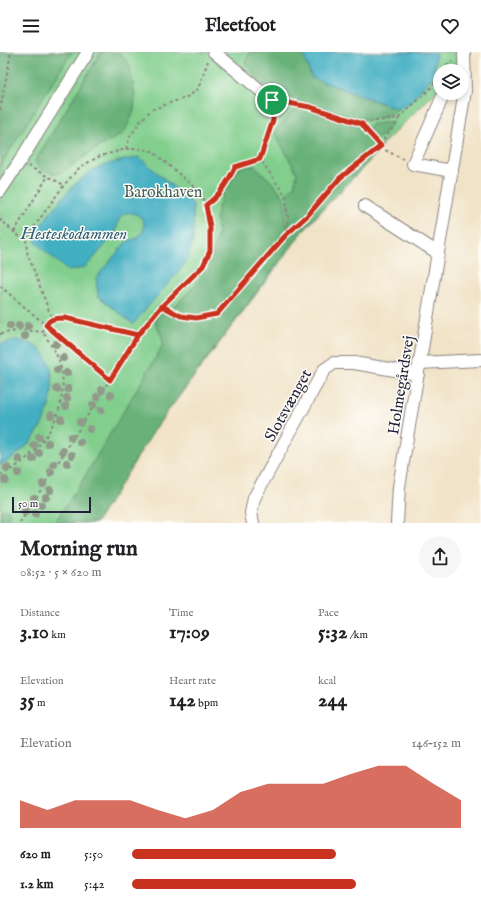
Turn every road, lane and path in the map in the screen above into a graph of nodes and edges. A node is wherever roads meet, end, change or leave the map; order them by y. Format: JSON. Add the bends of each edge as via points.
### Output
{"nodes":[{"id":1,"x":11,"y":52,"type":"edge"},
{"id":2,"x":88,"y":52,"type":"edge"},
{"id":3,"x":464,"y":52,"type":"edge"},
{"id":4,"x":211,"y":56,"type":"edge"},
{"id":5,"x":229,"y":57,"type":"edge"},
{"id":6,"x":433,"y":85,"type":"edge"},
{"id":7,"x":272,"y":100,"type":"junction"},
{"id":8,"x":441,"y":100,"type":"edge"},
{"id":9,"x":0,"y":110,"type":"edge"},
{"id":10,"x":399,"y":118,"type":"junction"},
{"id":11,"x":362,"y":124,"type":"junction"},
{"id":12,"x":381,"y":146,"type":"junction"},
{"id":13,"x":126,"y":149,"type":"junction"},
{"id":14,"x":260,"y":159,"type":"junction"},
{"id":15,"x":20,"y":161,"type":"junction"},
{"id":16,"x":413,"y":164,"type":"junction"},
{"id":17,"x":452,"y":171,"type":"junction"},
{"id":18,"x":48,"y":176,"type":"junction"},
{"id":19,"x":64,"y":185,"type":"junction"},
{"id":20,"x":0,"y":191,"type":"edge"},
{"id":21,"x":206,"y":205,"type":"junction"},
{"id":22,"x":365,"y":206,"type":"dead end"},
{"id":23,"x":0,"y":222,"type":"edge"},
{"id":24,"x":14,"y":232,"type":"junction"},
{"id":25,"x":285,"y":236,"type":"junction"},
{"id":26,"x":26,"y":238,"type":"junction"},
{"id":27,"x":438,"y":253,"type":"junction"},
{"id":28,"x":0,"y":286,"type":"edge"},
{"id":29,"x":162,"y":306,"type":"junction"},
{"id":30,"x":52,"y":319,"type":"junction"},
{"id":31,"x":46,"y":325,"type":"junction"},
{"id":32,"x":43,"y":332,"type":"junction"},
{"id":33,"x":0,"y":334,"type":"edge"},
{"id":34,"x":138,"y":335,"type":"junction"},
{"id":35,"x":481,"y":360,"type":"edge"},
{"id":36,"x":418,"y":368,"type":"junction"},
{"id":37,"x":110,"y":380,"type":"junction"},
{"id":38,"x":0,"y":475,"type":"edge"},
{"id":39,"x":20,"y":523,"type":"edge"},
{"id":40,"x":253,"y":523,"type":"edge"},
{"id":41,"x":397,"y":523,"type":"edge"}],
"edges":[{"from":1,"to":9,"type":"path"},
{"from":2,"to":15,"type":"street"},
{"from":3,"to":17,"type":"street","name":"Holmegårdsvej","via":[[465,92]]},
{"from":4,"to":5,"type":"street"},
{"from":4,"to":13,"type":"path","via":[[198,89],[190,96],[151,110],[130,137]]},
{"from":5,"to":7,"type":"street"},
{"from":6,"to":10,"type":"path"},
{"from":7,"to":11,"type":"path","via":[[310,107]]},
{"from":7,"to":14,"type":"path","via":[[273,120]]},
{"from":8,"to":16,"type":"street"},
{"from":10,"to":11,"type":"path"},
{"from":10,"to":12,"type":"path"},
{"from":11,"to":12,"type":"path"},
{"from":12,"to":16,"type":"path"},
{"from":12,"to":25,"type":"path","via":[[340,178],[308,215]]},
{"from":13,"to":19,"type":"path","via":[[100,156],[80,167]]},
{"from":13,"to":21,"type":"path","via":[[152,151],[198,190]]},
{"from":14,"to":21,"type":"path","via":[[235,167],[225,187]]},
{"from":14,"to":25,"type":"path","via":[[285,195],[288,218]]},
{"from":15,"to":18,"type":"path"},
{"from":15,"to":20,"type":"street"},
{"from":16,"to":17,"type":"street"},
{"from":17,"to":27,"type":"street","name":"Holmegårdsvej"},
{"from":18,"to":19,"type":"path"},
{"from":18,"to":24,"type":"path"},
{"from":19,"to":26,"type":"path"},
{"from":21,"to":29,"type":"path","via":[[210,227],[210,251],[206,261]]},
{"from":22,"to":27,"type":"street"},
{"from":23,"to":24,"type":"path","via":[[1,220]]},
{"from":24,"to":26,"type":"path"},
{"from":25,"to":29,"type":"path","via":[[217,314],[196,318],[181,316]]},
{"from":26,"to":30,"type":"path","via":[[27,252]]},
{"from":27,"to":36,"type":"street","name":"Holmegårdsvej"},
{"from":28,"to":31,"type":"path"},
{"from":29,"to":34,"type":"path"},
{"from":30,"to":31,"type":"path"},
{"from":30,"to":34,"type":"path","via":[[65,318]]},
{"from":31,"to":32,"type":"path"},
{"from":31,"to":37,"type":"path"},
{"from":32,"to":33,"type":"path","via":[[21,330]]},
{"from":32,"to":38,"type":"path","via":[[60,362],[62,373],[62,392],[56,418],[39,446],[22,463]]},
{"from":34,"to":37,"type":"path"},
{"from":35,"to":36,"type":"street","name":"Slotsvænget"},
{"from":36,"to":40,"type":"street","name":"Slotsvænget","via":[[334,363],[324,370],[254,498],[251,512]]},
{"from":36,"to":41,"type":"street","name":"Holmegårdsvej"},
{"from":37,"to":39,"type":"path"}]}
